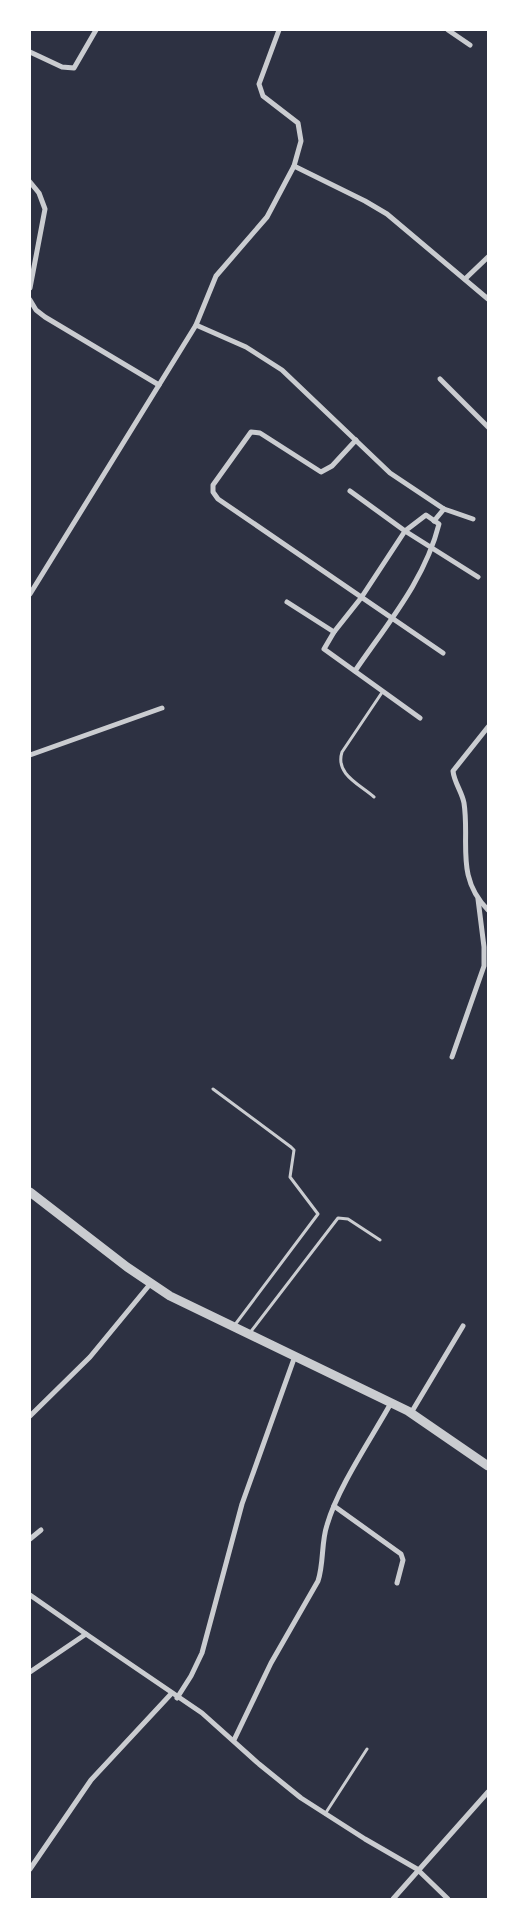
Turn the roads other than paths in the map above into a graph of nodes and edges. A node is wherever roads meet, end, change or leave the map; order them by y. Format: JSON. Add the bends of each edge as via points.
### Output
{"nodes":[{"id":1,"x":96,"y":30,"type":"edge"},
{"id":2,"x":279,"y":30,"type":"edge"},
{"id":3,"x":448,"y":30,"type":"edge"},
{"id":4,"x":470,"y":46,"type":"dead end"},
{"id":5,"x":30,"y":52,"type":"edge"},
{"id":6,"x":294,"y":166,"type":"junction"},
{"id":7,"x":30,"y":182,"type":"edge"},
{"id":8,"x":488,"y":256,"type":"edge"},
{"id":9,"x":465,"y":280,"type":"junction"},
{"id":10,"x":30,"y":288,"type":"edge"},
{"id":11,"x":488,"y":299,"type":"edge"},
{"id":12,"x":30,"y":300,"type":"edge"},
{"id":13,"x":196,"y":325,"type":"junction"},
{"id":14,"x":440,"y":379,"type":"dead end"},
{"id":15,"x":159,"y":385,"type":"junction"},
{"id":16,"x":488,"y":416,"type":"edge"},
{"id":17,"x":482,"y":422,"type":"junction"},
{"id":18,"x":488,"y":427,"type":"edge"},
{"id":19,"x":356,"y":440,"type":"junction"},
{"id":20,"x":350,"y":491,"type":"dead end"},
{"id":21,"x":444,"y":509,"type":"junction"},
{"id":22,"x":473,"y":519,"type":"dead end"},
{"id":23,"x":434,"y":521,"type":"junction"},
{"id":24,"x":405,"y":531,"type":"junction"},
{"id":25,"x":433,"y":548,"type":"junction"},
{"id":26,"x":478,"y":577,"type":"dead end"},
{"id":27,"x":30,"y":594,"type":"edge"},
{"id":28,"x":361,"y":598,"type":"junction"},
{"id":29,"x":287,"y":602,"type":"dead end"},
{"id":30,"x":392,"y":618,"type":"junction"},
{"id":31,"x":334,"y":632,"type":"junction"},
{"id":32,"x":443,"y":653,"type":"dead end"},
{"id":33,"x":355,"y":672,"type":"junction"},
{"id":34,"x":383,"y":691,"type":"junction"},
{"id":35,"x":162,"y":708,"type":"dead end"},
{"id":36,"x":420,"y":718,"type":"dead end"},
{"id":37,"x":488,"y":727,"type":"edge"},
{"id":38,"x":30,"y":755,"type":"edge"},
{"id":39,"x":374,"y":797,"type":"dead end"},
{"id":40,"x":477,"y":897,"type":"junction"},
{"id":41,"x":488,"y":910,"type":"edge"},
{"id":42,"x":452,"y":1057,"type":"dead end"},
{"id":43,"x":213,"y":1089,"type":"dead end"},
{"id":44,"x":30,"y":1192,"type":"edge"},
{"id":45,"x":380,"y":1240,"type":"dead end"},
{"id":46,"x":151,"y":1283,"type":"junction"},
{"id":47,"x":234,"y":1326,"type":"junction"},
{"id":48,"x":463,"y":1326,"type":"dead end"},
{"id":49,"x":249,"y":1334,"type":"junction"},
{"id":50,"x":295,"y":1356,"type":"junction"},
{"id":51,"x":391,"y":1403,"type":"junction"},
{"id":52,"x":411,"y":1413,"type":"junction"},
{"id":53,"x":30,"y":1416,"type":"edge"},
{"id":54,"x":488,"y":1466,"type":"edge"},
{"id":55,"x":334,"y":1506,"type":"junction"},
{"id":56,"x":41,"y":1530,"type":"dead end"},
{"id":57,"x":30,"y":1539,"type":"edge"},
{"id":58,"x":397,"y":1583,"type":"dead end"},
{"id":59,"x":30,"y":1594,"type":"edge"},
{"id":60,"x":86,"y":1634,"type":"junction"},
{"id":61,"x":30,"y":1672,"type":"edge"},
{"id":62,"x":172,"y":1694,"type":"junction"},
{"id":63,"x":177,"y":1698,"type":"junction"},
{"id":64,"x":234,"y":1740,"type":"junction"},
{"id":65,"x":367,"y":1749,"type":"dead end"},
{"id":66,"x":488,"y":1792,"type":"edge"},
{"id":67,"x":325,"y":1814,"type":"junction"},
{"id":68,"x":30,"y":1869,"type":"edge"},
{"id":69,"x":417,"y":1869,"type":"junction"},
{"id":70,"x":392,"y":1899,"type":"edge"},
{"id":71,"x":448,"y":1899,"type":"edge"}],
"edges":[{"from":1,"to":5,"type":"street","via":[[74,68],[62,67]]},
{"from":2,"to":6,"type":"street","via":[[259,84],[263,96],[298,123],[301,141]]},
{"from":3,"to":4,"type":"street"},
{"from":6,"to":9,"type":"street","via":[[387,214]]},
{"from":6,"to":13,"type":"street","via":[[267,217],[216,276]]},
{"from":7,"to":10,"type":"street","via":[[39,193],[44,209]]},
{"from":8,"to":9,"type":"street"},
{"from":9,"to":11,"type":"street"},
{"from":12,"to":15,"type":"street","via":[[45,317]]},
{"from":13,"to":15,"type":"street"},
{"from":13,"to":19,"type":"street","via":[[246,347],[282,370]]},
{"from":14,"to":17,"type":"street"},
{"from":15,"to":27,"type":"street"},
{"from":16,"to":17,"type":"street"},
{"from":17,"to":18,"type":"street"},
{"from":19,"to":21,"type":"street","via":[[390,473]]},
{"from":19,"to":28,"type":"street","via":[[332,466],[321,472],[260,433],[251,432],[212,489],[218,499]]},
{"from":20,"to":24,"type":"street"},
{"from":21,"to":22,"type":"street"},
{"from":21,"to":23,"type":"street"},
{"from":23,"to":24,"type":"street","via":[[426,515]]},
{"from":23,"to":25,"type":"street","via":[[439,524]]},
{"from":24,"to":25,"type":"street"},
{"from":24,"to":28,"type":"street"},
{"from":25,"to":26,"type":"street"},
{"from":25,"to":30,"type":"street","via":[[413,589]]},
{"from":28,"to":30,"type":"street"},
{"from":28,"to":31,"type":"street"},
{"from":29,"to":31,"type":"street"},
{"from":30,"to":32,"type":"street"},
{"from":30,"to":33,"type":"street"},
{"from":31,"to":33,"type":"street","via":[[324,650]]},
{"from":33,"to":34,"type":"street"},
{"from":34,"to":36,"type":"street"},
{"from":34,"to":39,"type":"lane","via":[[340,758],[346,774]]},
{"from":35,"to":38,"type":"street"},
{"from":37,"to":40,"type":"street","via":[[453,771],[463,796],[465,856]]},
{"from":40,"to":41,"type":"street"},
{"from":40,"to":42,"type":"street","via":[[484,966]]},
{"from":43,"to":47,"type":"lane","via":[[291,1146],[294,1150],[290,1177],[318,1214]]},
{"from":44,"to":46,"type":"street"},
{"from":45,"to":49,"type":"lane","via":[[348,1219],[338,1218]]},
{"from":46,"to":47,"type":"street","via":[[206,1315]]},
{"from":46,"to":53,"type":"street","via":[[84,1363]]},
{"from":47,"to":49,"type":"street"},
{"from":48,"to":52,"type":"street"},
{"from":49,"to":50,"type":"street"},
{"from":50,"to":51,"type":"street"},
{"from":50,"to":63,"type":"street","via":[[242,1504],[202,1653]]},
{"from":51,"to":52,"type":"street"},
{"from":51,"to":55,"type":"street"},
{"from":52,"to":54,"type":"street"},
{"from":55,"to":58,"type":"street","via":[[401,1554],[403,1560]]},
{"from":55,"to":64,"type":"street","via":[[324,1534],[318,1582],[271,1663]]},
{"from":56,"to":57,"type":"street"},
{"from":59,"to":60,"type":"street"},
{"from":60,"to":61,"type":"street"},
{"from":60,"to":62,"type":"street"},
{"from":62,"to":63,"type":"street"},
{"from":62,"to":68,"type":"street","via":[[91,1780]]},
{"from":63,"to":64,"type":"street","via":[[202,1713]]},
{"from":64,"to":67,"type":"street","via":[[278,1781]]},
{"from":65,"to":67,"type":"lane"},
{"from":66,"to":69,"type":"street"},
{"from":67,"to":69,"type":"street"},
{"from":69,"to":70,"type":"street"},
{"from":69,"to":71,"type":"street"}]}
